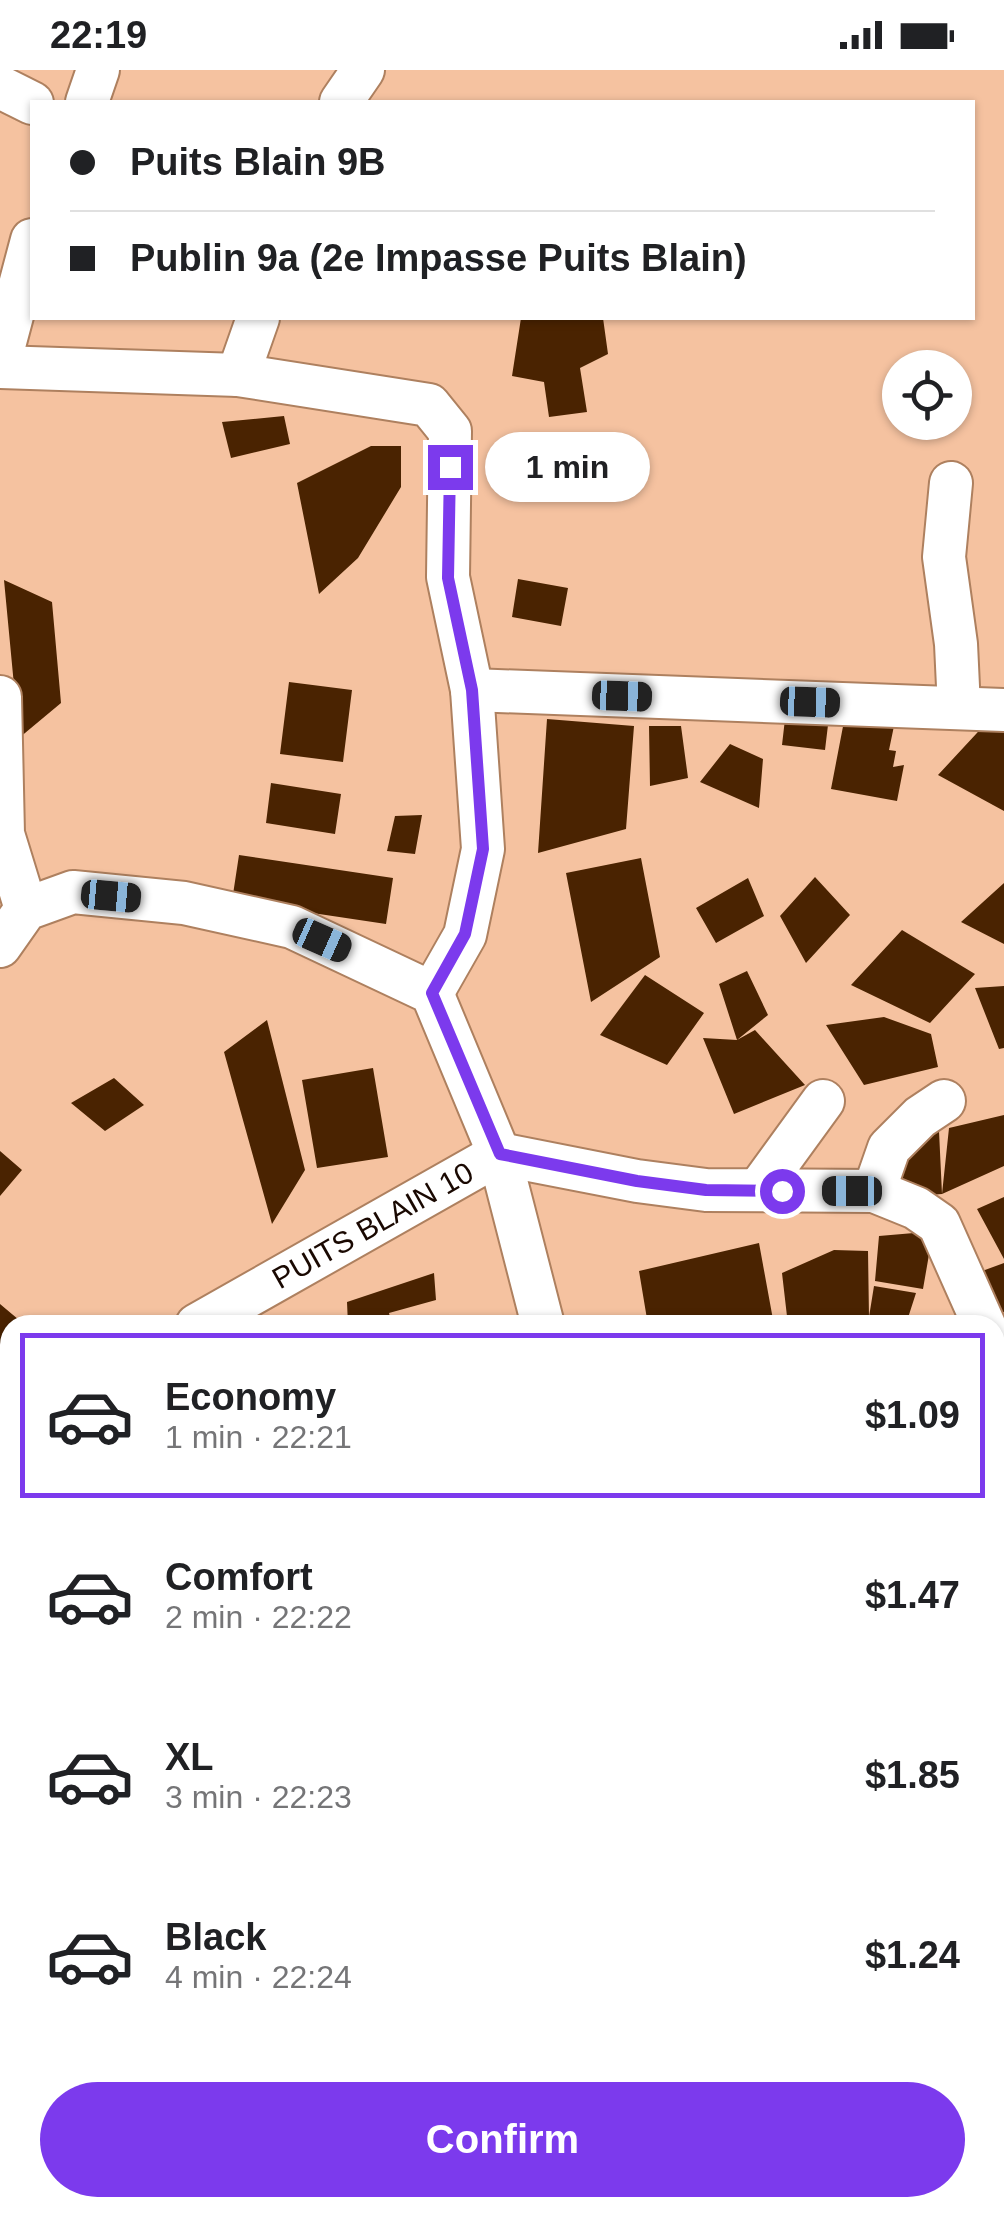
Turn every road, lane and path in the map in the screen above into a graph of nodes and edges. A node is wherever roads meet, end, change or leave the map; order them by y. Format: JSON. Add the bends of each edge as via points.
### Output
{"nodes":[{"id":1,"x":98,"y":70,"type":"edge"},
{"id":2,"x":362,"y":70,"type":"edge"},
{"id":3,"x":0,"y":87,"type":"edge"},
{"id":4,"x":88,"y":100,"type":"edge"},
{"id":5,"x":342,"y":100,"type":"edge"},
{"id":6,"x":30,"y":102,"type":"edge"},
{"id":7,"x":30,"y":248,"type":"edge"},
{"id":8,"x":257,"y":320,"type":"edge"},
{"id":9,"x":0,"y":364,"type":"edge"},
{"id":10,"x":238,"y":375,"type":"junction"},
{"id":11,"x":951,"y":482,"type":"dead end"},
{"id":12,"x":472,"y":690,"type":"junction"},
{"id":13,"x":0,"y":697,"type":"edge"},
{"id":14,"x":960,"y":708,"type":"junction"},
{"id":15,"x":1004,"y":710,"type":"edge"},
{"id":16,"x":26,"y":909,"type":"junction"},
{"id":17,"x":0,"y":946,"type":"edge"},
{"id":18,"x":432,"y":993,"type":"junction"},
{"id":19,"x":823,"y":1101,"type":"dead end"},
{"id":20,"x":944,"y":1101,"type":"dead end"},
{"id":21,"x":500,"y":1154,"type":"junction"},
{"id":22,"x":759,"y":1189,"type":"junction"},
{"id":23,"x":874,"y":1191,"type":"junction"},
{"id":24,"x":215,"y":1315,"type":"edge"},
{"id":25,"x":540,"y":1315,"type":"edge"},
{"id":26,"x":980,"y":1315,"type":"edge"}],
"edges":[{"from":1,"to":4,"type":"street"},
{"from":2,"to":5,"type":"street"},
{"from":3,"to":6,"type":"street"},
{"from":7,"to":9,"type":"street"},
{"from":8,"to":10,"type":"street"},
{"from":9,"to":10,"type":"street"},
{"from":10,"to":12,"type":"street","via":[[429,405],[450,431],[448,578]]},
{"from":11,"to":14,"type":"street","via":[[944,557]]},
{"from":12,"to":14,"type":"street"},
{"from":12,"to":18,"type":"street","via":[[483,849],[465,934]]},
{"from":13,"to":16,"type":"street","via":[[3,834]]},
{"from":14,"to":15,"type":"street"},
{"from":16,"to":17,"type":"street"},
{"from":16,"to":18,"type":"street","via":[[73,892],[184,903],[292,927]]},
{"from":18,"to":21,"type":"street"},
{"from":19,"to":22,"type":"street"},
{"from":20,"to":23,"type":"street","via":[[889,1148]]},
{"from":21,"to":22,"type":"street","via":[[671,1186]]},
{"from":21,"to":24,"type":"street","name":"PUITS BLAIN 10"},
{"from":21,"to":25,"type":"street"},
{"from":22,"to":23,"type":"street"},
{"from":23,"to":26,"type":"street","via":[[939,1224]]}]}
